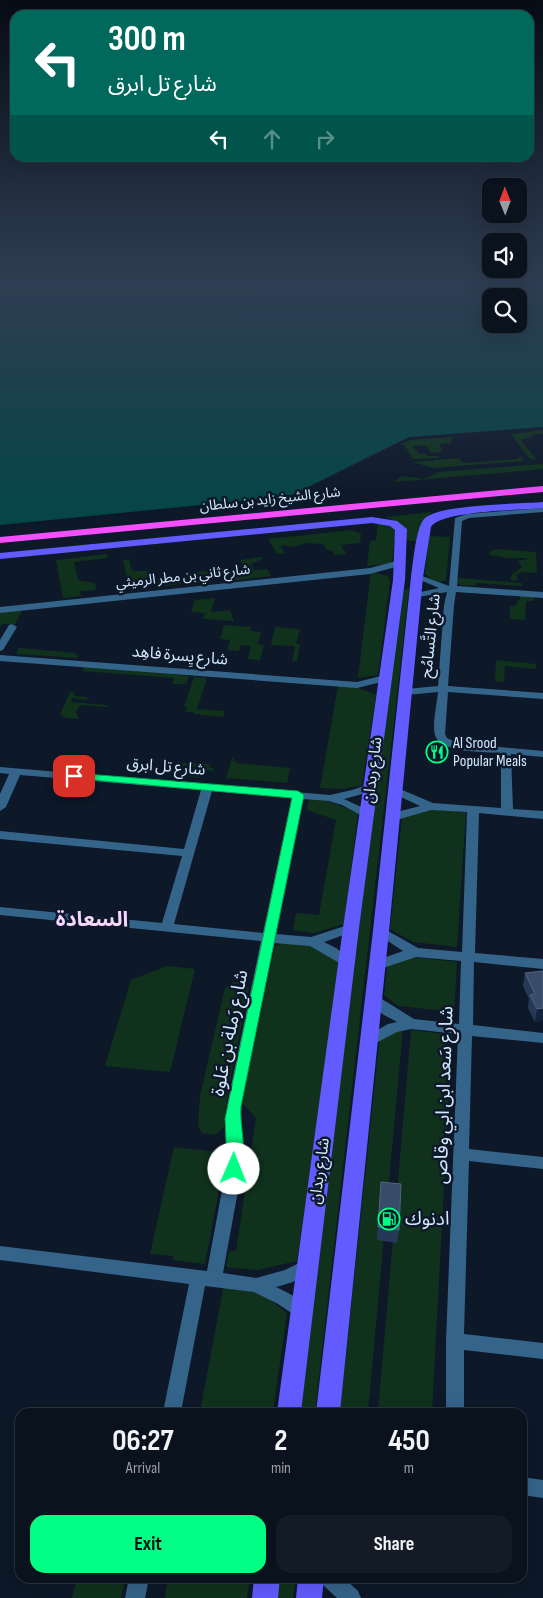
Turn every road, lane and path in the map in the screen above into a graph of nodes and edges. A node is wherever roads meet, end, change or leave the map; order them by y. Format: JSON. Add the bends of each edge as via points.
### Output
{"nodes":[{"id":1,"x":543,"y":489,"type":"edge"},
{"id":2,"x":543,"y":499,"type":"edge"},
{"id":3,"x":543,"y":505,"type":"edge"},
{"id":4,"x":543,"y":510,"type":"edge"},
{"id":5,"x":0,"y":540,"type":"edge"},
{"id":6,"x":422,"y":546,"type":"junction"},
{"id":7,"x":0,"y":550,"type":"edge"},
{"id":8,"x":0,"y":556,"type":"edge"},
{"id":9,"x":400,"y":563,"type":"junction"},
{"id":10,"x":370,"y":571,"type":"junction"},
{"id":11,"x":417,"y":577,"type":"junction"},
{"id":12,"x":452,"y":588,"type":"junction"},
{"id":13,"x":543,"y":595,"type":"edge"},
{"id":14,"x":415,"y":596,"type":"junction"},
{"id":15,"x":11,"y":609,"type":"junction"},
{"id":16,"x":0,"y":610,"type":"edge"},
{"id":17,"x":0,"y":614,"type":"edge"},
{"id":18,"x":12,"y":627,"type":"dead end"},
{"id":19,"x":0,"y":648,"type":"edge"},
{"id":20,"x":0,"y":658,"type":"edge"},
{"id":21,"x":357,"y":685,"type":"junction"},
{"id":22,"x":407,"y":685,"type":"junction"},
{"id":23,"x":384,"y":687,"type":"junction"},
{"id":24,"x":436,"y":688,"type":"junction"},
{"id":25,"x":543,"y":696,"type":"edge"},
{"id":26,"x":506,"y":751,"type":"junction"},
{"id":27,"x":543,"y":754,"type":"edge"},
{"id":28,"x":0,"y":770,"type":"edge"},
{"id":29,"x":16,"y":771,"type":"junction"},
{"id":30,"x":208,"y":787,"type":"junction"},
{"id":31,"x":370,"y":787,"type":"junction"},
{"id":32,"x":396,"y":791,"type":"junction"},
{"id":33,"x":298,"y":795,"type":"junction"},
{"id":34,"x":330,"y":798,"type":"junction"},
{"id":35,"x":431,"y":806,"type":"junction"},
{"id":36,"x":0,"y":807,"type":"edge"},
{"id":37,"x":473,"y":809,"type":"junction"},
{"id":38,"x":507,"y":812,"type":"junction"},
{"id":39,"x":368,"y":815,"type":"junction"},
{"id":40,"x":543,"y":815,"type":"edge"},
{"id":41,"x":393,"y":816,"type":"junction"},
{"id":42,"x":0,"y":835,"type":"edge"},
{"id":43,"x":190,"y":853,"type":"junction"},
{"id":44,"x":0,"y":911,"type":"edge"},
{"id":45,"x":167,"y":927,"type":"junction"},
{"id":46,"x":351,"y":928,"type":"junction"},
{"id":47,"x":381,"y":931,"type":"junction"},
{"id":48,"x":269,"y":938,"type":"junction"},
{"id":49,"x":312,"y":942,"type":"junction"},
{"id":50,"x":414,"y":952,"type":"junction"},
{"id":51,"x":469,"y":956,"type":"junction"},
{"id":52,"x":348,"y":962,"type":"junction"},
{"id":53,"x":543,"y":964,"type":"edge"},
{"id":54,"x":377,"y":965,"type":"junction"},
{"id":55,"x":374,"y":999,"type":"junction"},
{"id":56,"x":411,"y":1024,"type":"junction"},
{"id":57,"x":466,"y":1030,"type":"junction"},
{"id":58,"x":543,"y":1038,"type":"edge"},
{"id":59,"x":370,"y":1041,"type":"junction"},
{"id":60,"x":462,"y":1154,"type":"junction"},
{"id":61,"x":543,"y":1163,"type":"edge"},
{"id":62,"x":0,"y":1253,"type":"edge"},
{"id":63,"x":307,"y":1266,"type":"junction"},
{"id":64,"x":206,"y":1280,"type":"junction"},
{"id":65,"x":256,"y":1285,"type":"junction"},
{"id":66,"x":302,"y":1312,"type":"junction"},
{"id":67,"x":455,"y":1341,"type":"junction"},
{"id":68,"x":543,"y":1351,"type":"edge"},
{"id":69,"x":173,"y":1408,"type":"edge"},
{"id":70,"x":290,"y":1408,"type":"edge"},
{"id":71,"x":328,"y":1408,"type":"edge"},
{"id":72,"x":455,"y":1408,"type":"edge"},
{"id":73,"x":527,"y":1487,"type":"edge"},
{"id":74,"x":543,"y":1489,"type":"edge"},
{"id":75,"x":138,"y":1583,"type":"edge"},
{"id":76,"x":266,"y":1583,"type":"edge"},
{"id":77,"x":310,"y":1583,"type":"edge"},
{"id":78,"x":335,"y":1583,"type":"edge"},
{"id":79,"x":135,"y":1598,"type":"edge"},
{"id":80,"x":265,"y":1598,"type":"edge"},
{"id":81,"x":309,"y":1598,"type":"edge"},
{"id":82,"x":351,"y":1598,"type":"edge"}],
"edges":[{"from":1,"to":5,"type":"highway","name":"شارع الشيخ زايد بن سلطان"},
{"from":2,"to":7,"type":"highway","name":"شارع الشيخ زايد بن سلطان"},
{"from":3,"to":6,"type":"main road","name":"شارع ربدان","via":[[440,515],[426,524]]},
{"from":4,"to":12,"type":"street","name":"شارع التَّسامُح","via":[[459,519]]},
{"from":6,"to":9,"type":"main road","via":[[413,543]]},
{"from":6,"to":11,"type":"main road","name":"شارع ربدان"},
{"from":8,"to":9,"type":"main road","name":"شارع ربدان","via":[[372,520],[388,521],[399,527]]},
{"from":9,"to":10,"type":"street","name":"شارع ثاني بن مطر الرميثي"},
{"from":9,"to":10,"type":"street","name":"شارع ثاني بن مطر الرميثي","via":[[389,575]]},
{"from":9,"to":23,"type":"main road","name":"شارع ربدان"},
{"from":10,"to":15,"type":"street","name":"شارع ثاني بن مطر الرميثي"},
{"from":11,"to":12,"type":"street"},
{"from":11,"to":14,"type":"main road","name":"شارع ربدان"},
{"from":12,"to":13,"type":"street"},
{"from":12,"to":14,"type":"street"},
{"from":12,"to":24,"type":"street","name":"شارع التَّسامُح"},
{"from":14,"to":22,"type":"main road","name":"شارع ربدان"},
{"from":15,"to":16,"type":"street","name":"شارع ثاني بن مطر الرميثي"},
{"from":15,"to":17,"type":"street"},
{"from":18,"to":19,"type":"street"},
{"from":20,"to":21,"type":"street","name":"شارع يِسرة فاهِد"},
{"from":21,"to":23,"type":"street","name":"شارع يِسرة فاهِد"},
{"from":21,"to":23,"type":"street","name":"شارع يِسرة فاهِد"},
{"from":22,"to":24,"type":"street"},
{"from":22,"to":32,"type":"main road","name":"شارع ربدان"},
{"from":23,"to":31,"type":"main road","name":"شارع ربدان"},
{"from":24,"to":25,"type":"street"},
{"from":24,"to":26,"type":"street","name":"شارع التَّسامُح","via":[[443,740],[455,746]]},
{"from":26,"to":27,"type":"street","name":"شارع التَّسامُح"},
{"from":26,"to":38,"type":"street"},
{"from":28,"to":29,"type":"street","name":"شارع تل ابرق"},
{"from":29,"to":30,"type":"street","name":"شارع تل ابرق"},
{"from":29,"to":36,"type":"street"},
{"from":30,"to":33,"type":"street","name":"شارع تل ابرق"},
{"from":30,"to":43,"type":"street"},
{"from":31,"to":34,"type":"street","name":"شارع تل ابرق"},
{"from":31,"to":39,"type":"main road","name":"شارع ربدان"},
{"from":32,"to":35,"type":"street"},
{"from":32,"to":41,"type":"main road","name":"شارع ربدان"},
{"from":33,"to":34,"type":"street","name":"شارع تل ابرق"},
{"from":33,"to":48,"type":"street","name":"شارع رَملة بن عَلوة"},
{"from":34,"to":39,"type":"street","name":"شارع تل ابرق"},
{"from":35,"to":37,"type":"street"},
{"from":35,"to":41,"type":"street"},
{"from":37,"to":38,"type":"street"},
{"from":37,"to":51,"type":"street","name":"شارع سَعد ابن ابي وقاص"},
{"from":38,"to":40,"type":"street"},
{"from":39,"to":46,"type":"main road","name":"شارع ربدان"},
{"from":41,"to":47,"type":"main road","name":"شارع ربدان"},
{"from":42,"to":43,"type":"street"},
{"from":43,"to":45,"type":"street"},
{"from":44,"to":45,"type":"street"},
{"from":45,"to":48,"type":"street"},
{"from":46,"to":49,"type":"street"},
{"from":46,"to":52,"type":"main road","name":"شارع ربدان"},
{"from":47,"to":50,"type":"street"},
{"from":47,"to":54,"type":"main road","name":"شارع ربدان"},
{"from":48,"to":49,"type":"street"},
{"from":48,"to":64,"type":"street","name":"شارع رَملة بن عَلوة","via":[[232,1119],[234,1169]]},
{"from":49,"to":52,"type":"street"},
{"from":50,"to":51,"type":"street"},
{"from":50,"to":54,"type":"street"},
{"from":51,"to":53,"type":"street"},
{"from":51,"to":57,"type":"street","name":"شارع سَعد ابن ابي وقاص"},
{"from":52,"to":63,"type":"main road","name":"شارع ربدان"},
{"from":54,"to":55,"type":"main road","name":"شارع ربدان"},
{"from":55,"to":56,"type":"street"},
{"from":55,"to":59,"type":"main road","name":"شارع ربدان"},
{"from":56,"to":57,"type":"street"},
{"from":56,"to":59,"type":"street","via":[[393,1028]]},
{"from":57,"to":58,"type":"street"},
{"from":57,"to":60,"type":"street","name":"شارع سَعد ابن ابي وقاص"},
{"from":59,"to":71,"type":"main road","name":"شارع ربدان"},
{"from":60,"to":61,"type":"street"},
{"from":60,"to":67,"type":"street","name":"شارع سَعد ابن ابي وقاص"},
{"from":62,"to":64,"type":"street"},
{"from":63,"to":65,"type":"street","via":[[288,1276]]},
{"from":63,"to":66,"type":"main road","name":"شارع ربدان"},
{"from":64,"to":65,"type":"street"},
{"from":64,"to":69,"type":"street","name":"شارع رَملة بن عَلوة"},
{"from":65,"to":66,"type":"street"},
{"from":66,"to":70,"type":"main road","name":"شارع ربدان"},
{"from":67,"to":68,"type":"street"},
{"from":67,"to":72,"type":"street","name":"شارع سَعد ابن ابي وقاص"},
{"from":73,"to":74,"type":"street"},
{"from":75,"to":79,"type":"street"},
{"from":76,"to":80,"type":"main road"},
{"from":77,"to":81,"type":"main road"},
{"from":78,"to":82,"type":"street"}]}
